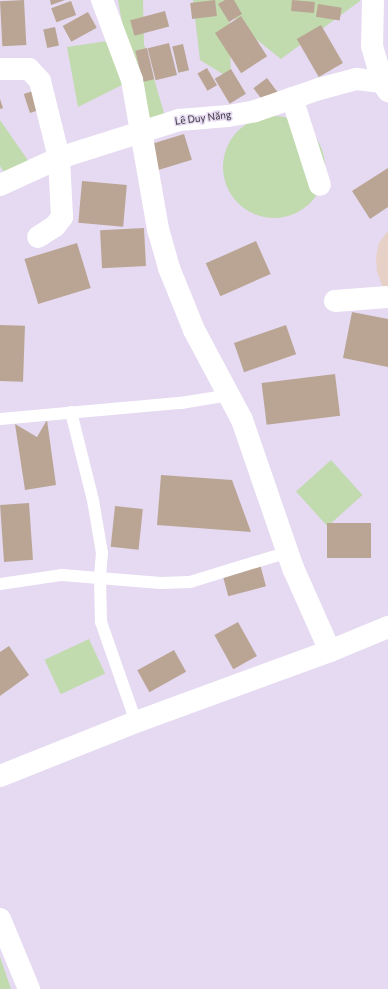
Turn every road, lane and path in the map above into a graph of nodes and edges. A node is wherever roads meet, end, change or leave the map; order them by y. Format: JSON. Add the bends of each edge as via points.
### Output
{"nodes":[{"id":1,"x":102,"y":0,"type":"edge"},
{"id":2,"x":373,"y":0,"type":"edge"},
{"id":3,"x":0,"y":69,"type":"edge"},
{"id":4,"x":386,"y":84,"type":"edge"},
{"id":5,"x":292,"y":98,"type":"junction"},
{"id":6,"x":141,"y":132,"type":"junction"},
{"id":7,"x":59,"y":158,"type":"junction"},
{"id":8,"x":0,"y":185,"type":"edge"},
{"id":9,"x":320,"y":185,"type":"dead end"},
{"id":10,"x":38,"y":237,"type":"dead end"},
{"id":11,"x":388,"y":297,"type":"edge"},
{"id":12,"x":335,"y":301,"type":"dead end"},
{"id":13,"x":230,"y":396,"type":"junction"},
{"id":14,"x":71,"y":412,"type":"junction"},
{"id":15,"x":0,"y":419,"type":"edge"},
{"id":16,"x":288,"y":552,"type":"junction"},
{"id":17,"x":100,"y":578,"type":"junction"},
{"id":18,"x":0,"y":584,"type":"edge"},
{"id":19,"x":388,"y":627,"type":"edge"},
{"id":20,"x":330,"y":650,"type":"junction"},
{"id":21,"x":136,"y":722,"type":"junction"},
{"id":22,"x":0,"y":776,"type":"edge"},
{"id":23,"x":0,"y":919,"type":"edge"},
{"id":24,"x":29,"y":989,"type":"edge"}],
"edges":[{"from":1,"to":6,"type":"street","via":[[132,80]]},
{"from":2,"to":4,"type":"street","via":[[372,46]]},
{"from":3,"to":7,"type":"street","via":[[29,69],[40,81]]},
{"from":4,"to":5,"type":"street","name":"Lê Duy Năng","via":[[357,79]]},
{"from":5,"to":6,"type":"street","name":"Lê Duy Năng","via":[[255,111],[179,120]]},
{"from":5,"to":9,"type":"street"},
{"from":6,"to":7,"type":"street","name":"Lê Duy Năng"},
{"from":6,"to":13,"type":"street","via":[[158,229],[169,268],[194,330]]},
{"from":7,"to":8,"type":"street","name":"Lê Duy Năng"},
{"from":7,"to":10,"type":"street","via":[[62,217],[55,226]]},
{"from":11,"to":12,"type":"street"},
{"from":13,"to":14,"type":"lane","via":[[181,403]]},
{"from":13,"to":16,"type":"street","via":[[242,420]]},
{"from":14,"to":15,"type":"lane"},
{"from":14,"to":17,"type":"lane","via":[[93,500],[102,553]]},
{"from":16,"to":17,"type":"lane","via":[[190,582],[161,583]]},
{"from":16,"to":20,"type":"street"},
{"from":17,"to":18,"type":"lane","via":[[62,575]]},
{"from":17,"to":21,"type":"lane","via":[[100,622]]},
{"from":19,"to":20,"type":"street"},
{"from":20,"to":21,"type":"street"},
{"from":21,"to":22,"type":"street"},
{"from":23,"to":24,"type":"street"}]}
